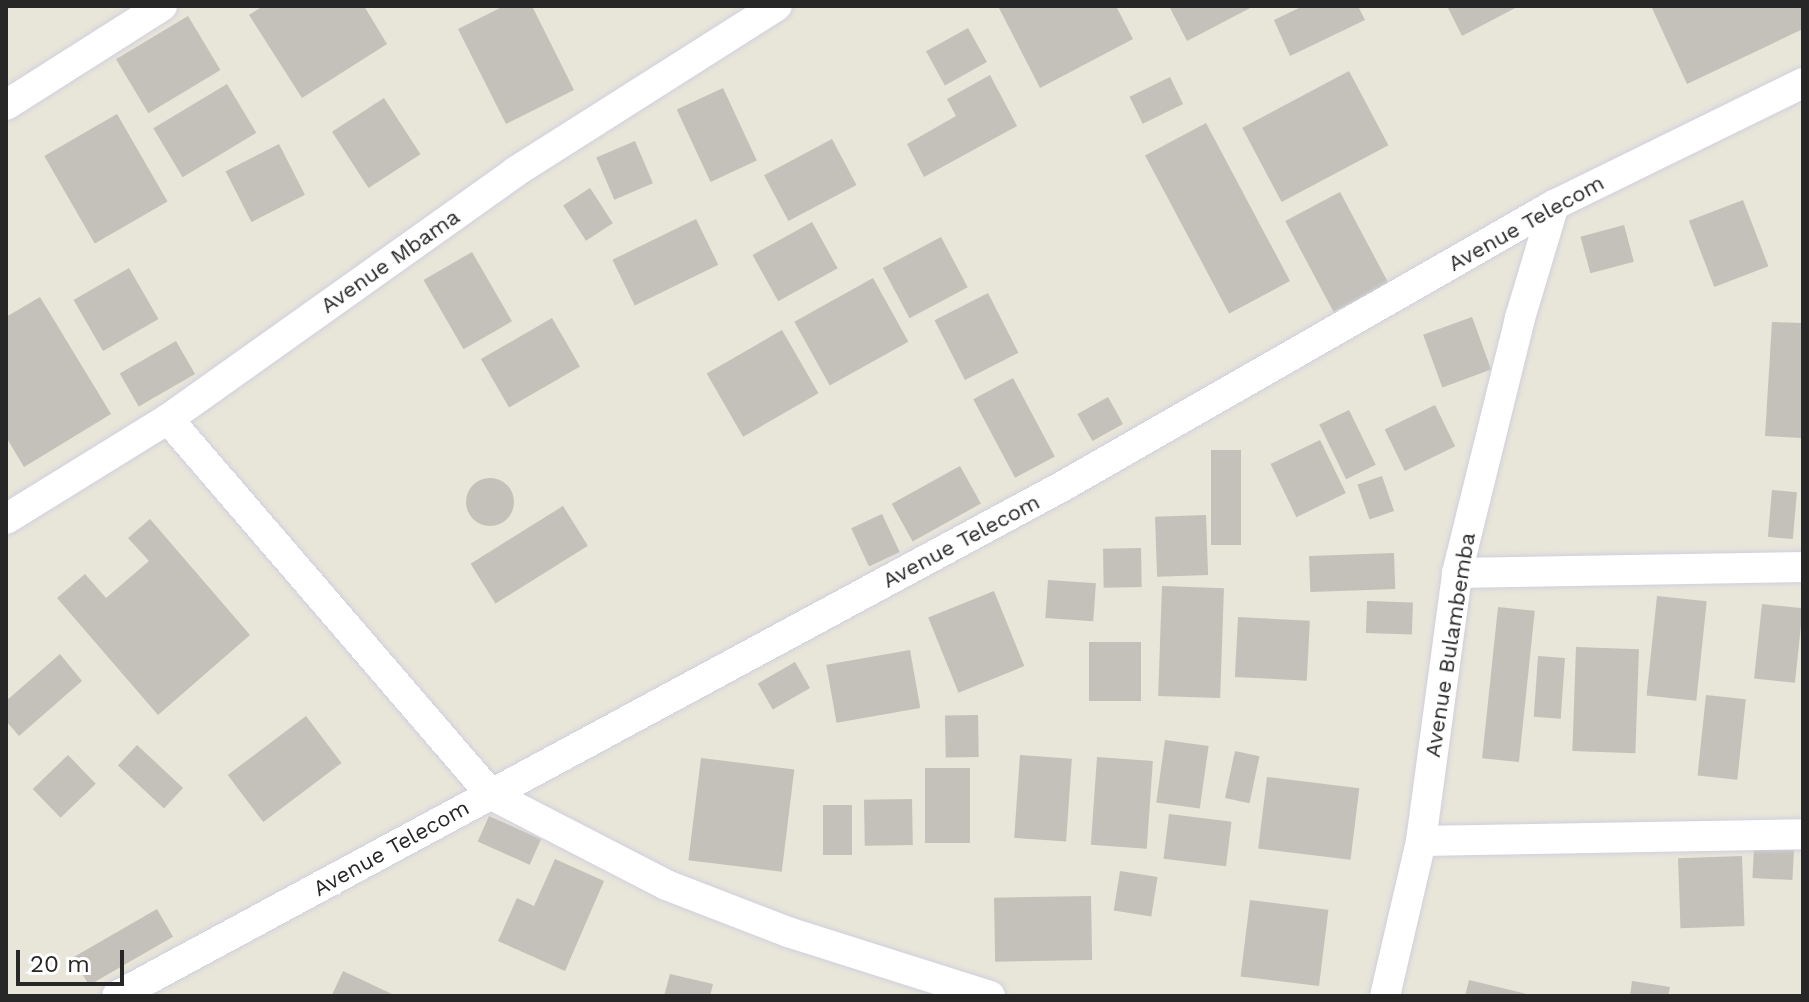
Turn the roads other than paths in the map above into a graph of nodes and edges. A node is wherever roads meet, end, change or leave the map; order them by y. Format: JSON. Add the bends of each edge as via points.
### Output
{"nodes":[{"id":1,"x":162,"y":6,"type":"edge"},
{"id":2,"x":777,"y":6,"type":"edge"},
{"id":3,"x":1803,"y":83,"type":"edge"},
{"id":4,"x":6,"y":105,"type":"edge"},
{"id":5,"x":1554,"y":205,"type":"junction"},
{"id":6,"x":168,"y":419,"type":"junction"},
{"id":7,"x":6,"y":519,"type":"edge"},
{"id":8,"x":1803,"y":567,"type":"edge"},
{"id":9,"x":1457,"y":573,"type":"junction"},
{"id":10,"x":490,"y":794,"type":"junction"},
{"id":11,"x":1803,"y":834,"type":"edge"},
{"id":12,"x":1421,"y":841,"type":"junction"},
{"id":13,"x":945,"y":988,"type":"edge"},
{"id":14,"x":117,"y":996,"type":"edge"},
{"id":15,"x":990,"y":996,"type":"edge"},
{"id":16,"x":1385,"y":996,"type":"edge"}],
"edges":[{"from":1,"to":4,"type":"street"},
{"from":2,"to":6,"type":"street","name":"Avenue Mbama","via":[[515,172]]},
{"from":3,"to":5,"type":"street","name":"Avenue Telecom"},
{"from":5,"to":9,"type":"street","name":"Avenue Bulambemba","via":[[1520,318]]},
{"from":5,"to":10,"type":"street","name":"Avenue Telecom","via":[[1063,486]]},
{"from":6,"to":7,"type":"street","name":"Avenue Mbama"},
{"from":6,"to":10,"type":"street"},
{"from":8,"to":9,"type":"street"},
{"from":9,"to":12,"type":"street","name":"Avenue Bulambemba"},
{"from":10,"to":13,"type":"street","via":[[666,885]]},
{"from":10,"to":14,"type":"street","name":"Avenue Telecom"},
{"from":11,"to":12,"type":"street"},
{"from":12,"to":16,"type":"street","name":"Avenue Bulambemba"},
{"from":13,"to":15,"type":"street"}]}
